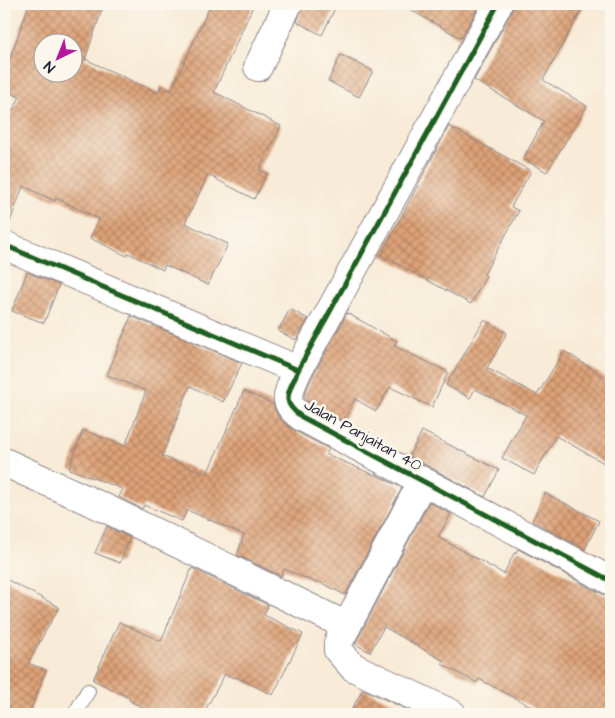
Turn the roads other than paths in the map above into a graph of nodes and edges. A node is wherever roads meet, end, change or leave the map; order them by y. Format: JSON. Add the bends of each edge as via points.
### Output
{"nodes":[{"id":1,"x":288,"y":4,"type":"edge"},
{"id":2,"x":498,"y":4,"type":"edge"},
{"id":3,"x":258,"y":67,"type":"dead end"},
{"id":4,"x":4,"y":245,"type":"edge"},
{"id":5,"x":298,"y":370,"type":"junction"},
{"id":6,"x":4,"y":462,"type":"edge"},
{"id":7,"x":422,"y":482,"type":"junction"},
{"id":8,"x":609,"y":576,"type":"edge"},
{"id":9,"x":347,"y":626,"type":"junction"},
{"id":10,"x":88,"y":691,"type":"dead end"},
{"id":11,"x":75,"y":714,"type":"edge"},
{"id":12,"x":452,"y":714,"type":"edge"}],
"edges":[{"from":1,"to":3,"type":"street"},
{"from":2,"to":5,"type":"street","name":"Jalan Panjaitan 40"},
{"from":4,"to":5,"type":"street"},
{"from":5,"to":7,"type":"street","name":"Jalan Panjaitan 40","via":[[287,397],[293,410]]},
{"from":6,"to":9,"type":"street"},
{"from":7,"to":8,"type":"street","name":"Jalan Panjaitan 40"},
{"from":7,"to":9,"type":"street"},
{"from":9,"to":12,"type":"street","via":[[338,642],[338,650],[353,667]]},
{"from":10,"to":11,"type":"lane"}]}
